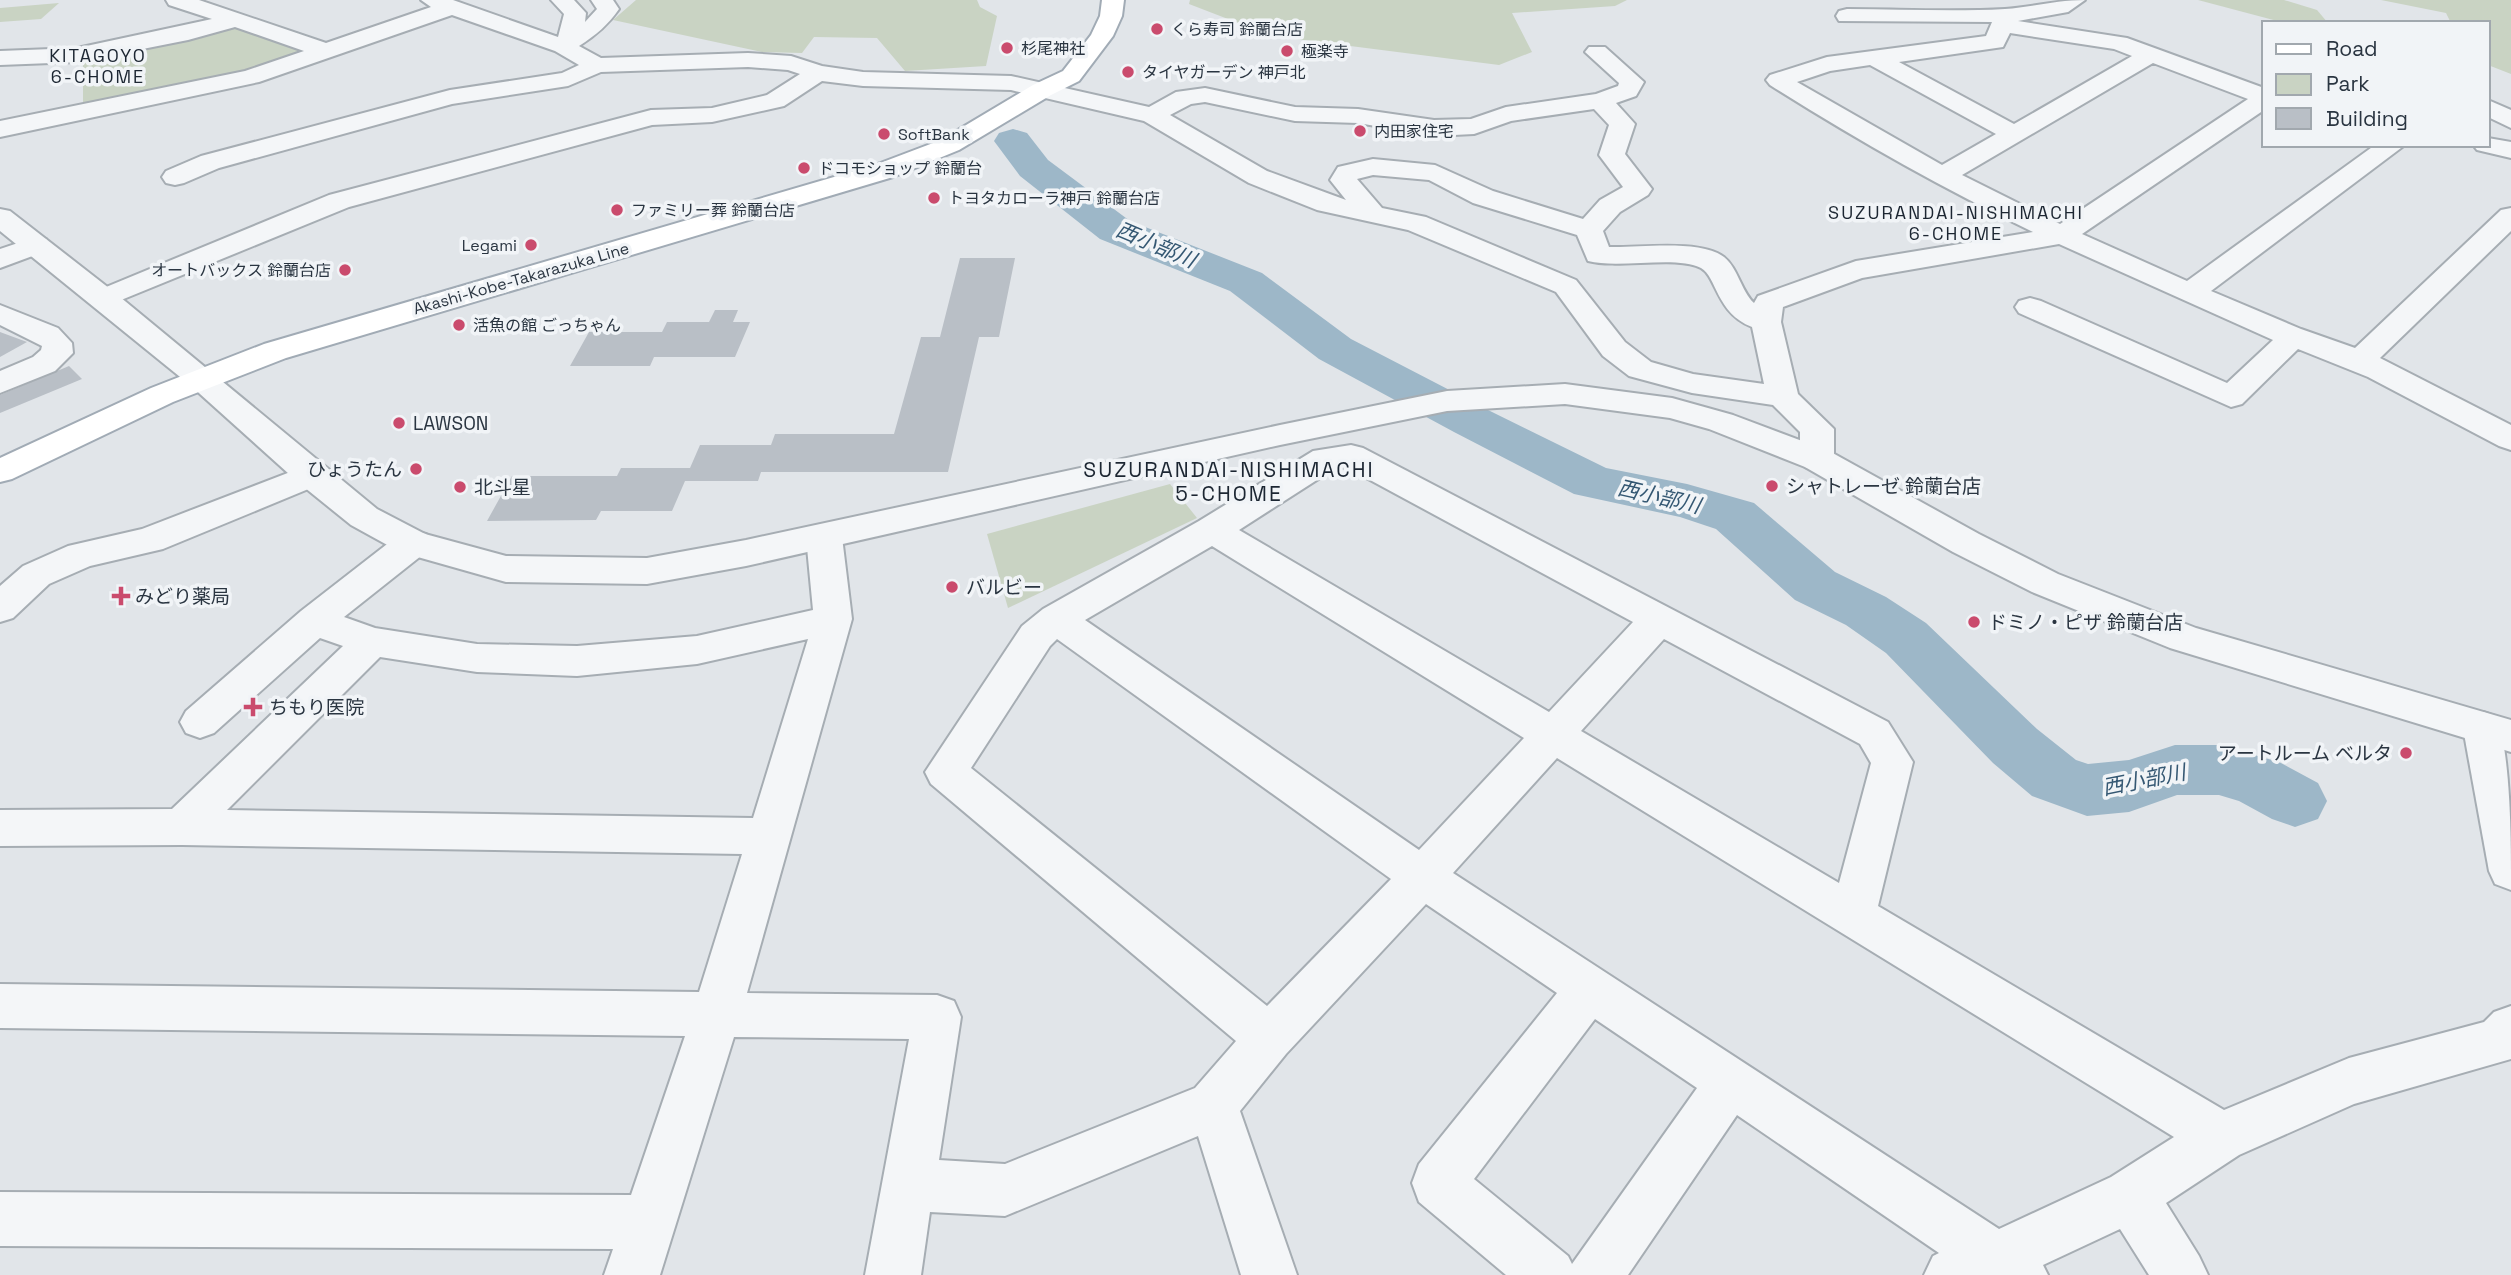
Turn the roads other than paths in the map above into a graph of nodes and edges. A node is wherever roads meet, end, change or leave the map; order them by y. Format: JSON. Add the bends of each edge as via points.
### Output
{"nodes":[{"id":1,"x":177,"y":0,"type":"edge"},
{"id":2,"x":562,"y":0,"type":"edge"},
{"id":3,"x":601,"y":0,"type":"edge"},
{"id":4,"x":1113,"y":0,"type":"edge"},
{"id":5,"x":2074,"y":0,"type":"edge"},
{"id":6,"x":442,"y":3,"type":"edge"},
{"id":7,"x":1896,"y":15,"type":"junction"},
{"id":8,"x":1847,"y":16,"type":"dead end"},
{"id":9,"x":235,"y":20,"type":"junction"},
{"id":10,"x":1079,"y":29,"type":"dead end"},
{"id":11,"x":563,"y":46,"type":"junction"},
{"id":12,"x":1945,"y":50,"type":"junction"},
{"id":13,"x":324,"y":51,"type":"junction"},
{"id":14,"x":1597,"y":52,"type":"dead end"},
{"id":15,"x":2150,"y":54,"type":"junction"},
{"id":16,"x":0,"y":58,"type":"edge"},
{"id":17,"x":1878,"y":60,"type":"junction"},
{"id":18,"x":597,"y":65,"type":"junction"},
{"id":19,"x":818,"y":73,"type":"junction"},
{"id":20,"x":75,"y":84,"type":"junction"},
{"id":21,"x":1042,"y":90,"type":"junction"},
{"id":22,"x":495,"y":91,"type":"junction"},
{"id":23,"x":2262,"y":96,"type":"edge"},
{"id":24,"x":2262,"y":98,"type":"edge"},
{"id":25,"x":1600,"y":101,"type":"junction"},
{"id":26,"x":2490,"y":108,"type":"edge"},
{"id":27,"x":1152,"y":115,"type":"junction"},
{"id":28,"x":2511,"y":120,"type":"edge"},
{"id":29,"x":0,"y":129,"type":"edge"},
{"id":30,"x":514,"y":131,"type":"junction"},
{"id":31,"x":2014,"y":134,"type":"junction"},
{"id":32,"x":2490,"y":146,"type":"edge"},
{"id":33,"x":2389,"y":147,"type":"edge"},
{"id":34,"x":2511,"y":149,"type":"edge"},
{"id":35,"x":1944,"y":175,"type":"junction"},
{"id":36,"x":174,"y":177,"type":"dead end"},
{"id":37,"x":1373,"y":214,"type":"junction"},
{"id":38,"x":2511,"y":215,"type":"edge"},
{"id":39,"x":0,"y":217,"type":"edge"},
{"id":40,"x":1589,"y":230,"type":"junction"},
{"id":41,"x":2062,"y":235,"type":"junction"},
{"id":42,"x":36,"y":245,"type":"junction"},
{"id":43,"x":0,"y":260,"type":"edge"},
{"id":44,"x":2191,"y":292,"type":"junction"},
{"id":45,"x":104,"y":298,"type":"junction"},
{"id":46,"x":2029,"y":307,"type":"dead end"},
{"id":47,"x":0,"y":314,"type":"edge"},
{"id":48,"x":1766,"y":322,"type":"junction"},
{"id":49,"x":2293,"y":337,"type":"junction"},
{"id":50,"x":2359,"y":361,"type":"junction"},
{"id":51,"x":201,"y":378,"type":"junction"},
{"id":52,"x":0,"y":383,"type":"edge"},
{"id":53,"x":1783,"y":397,"type":"junction"},
{"id":54,"x":1280,"y":435,"type":"junction"},
{"id":55,"x":2511,"y":439,"type":"edge"},
{"id":56,"x":1817,"y":458,"type":"junction"},
{"id":57,"x":1325,"y":460,"type":"junction"},
{"id":58,"x":0,"y":471,"type":"edge"},
{"id":59,"x":311,"y":475,"type":"junction"},
{"id":60,"x":1212,"y":530,"type":"junction"},
{"id":61,"x":824,"y":537,"type":"junction"},
{"id":62,"x":412,"y":543,"type":"junction"},
{"id":63,"x":0,"y":608,"type":"edge"},
{"id":64,"x":1660,"y":618,"type":"junction"},
{"id":65,"x":1056,"y":619,"type":"junction"},
{"id":66,"x":833,"y":620,"type":"junction"},
{"id":67,"x":314,"y":621,"type":"junction"},
{"id":68,"x":372,"y":642,"type":"junction"},
{"id":69,"x":200,"y":722,"type":"dead end"},
{"id":70,"x":2497,"y":732,"type":"edge"},
{"id":71,"x":1550,"y":734,"type":"junction"},
{"id":72,"x":182,"y":827,"type":"junction"},
{"id":73,"x":0,"y":828,"type":"edge"},
{"id":74,"x":768,"y":836,"type":"junction"},
{"id":75,"x":2511,"y":871,"type":"edge"},
{"id":76,"x":1422,"y":877,"type":"junction"},
{"id":77,"x":1853,"y":915,"type":"junction"},
{"id":78,"x":1589,"y":989,"type":"junction"},
{"id":79,"x":0,"y":1006,"type":"edge"},
{"id":80,"x":717,"y":1013,"type":"junction"},
{"id":81,"x":2511,"y":1028,"type":"edge"},
{"id":82,"x":1269,"y":1038,"type":"junction"},
{"id":83,"x":1730,"y":1083,"type":"junction"},
{"id":84,"x":1213,"y":1105,"type":"junction"},
{"id":85,"x":2221,"y":1138,"type":"junction"},
{"id":86,"x":909,"y":1185,"type":"junction"},
{"id":87,"x":2130,"y":1196,"type":"junction"},
{"id":88,"x":0,"y":1219,"type":"edge"},
{"id":89,"x":648,"y":1222,"type":"junction"},
{"id":90,"x":1989,"y":1270,"type":"edge"},
{"id":91,"x":632,"y":1275,"type":"edge"},
{"id":92,"x":893,"y":1275,"type":"edge"},
{"id":93,"x":1269,"y":1275,"type":"edge"},
{"id":94,"x":1549,"y":1275,"type":"edge"},
{"id":95,"x":1595,"y":1275,"type":"edge"},
{"id":96,"x":2180,"y":1275,"type":"edge"}],
"edges":[{"from":1,"to":9,"type":"street"},
{"from":2,"to":11,"type":"street","via":[[575,13],[572,33]]},
{"from":3,"to":11,"type":"street","via":[[608,9],[593,27]]},
{"from":4,"to":21,"type":"main road","name":"Akashi-Kobe-Takarazuka Line","via":[[1102,36],[1086,57],[1071,76]]},
{"from":5,"to":7,"type":"street","via":[[2048,12]]},
{"from":6,"to":11,"type":"street"},
{"from":6,"to":13,"type":"street"},
{"from":7,"to":8,"type":"street"},
{"from":7,"to":12,"type":"street"},
{"from":9,"to":13,"type":"street"},
{"from":9,"to":20,"type":"street","via":[[188,33]]},
{"from":10,"to":21,"type":"main road"},
{"from":11,"to":18,"type":"street"},
{"from":12,"to":15,"type":"street","via":[[1995,42],[2001,25],[2119,43]]},
{"from":12,"to":17,"type":"street"},
{"from":13,"to":20,"type":"street","via":[[251,77]]},
{"from":14,"to":25,"type":"street","via":[[1632,82],[1627,91]]},
{"from":15,"to":23,"type":"street"},
{"from":15,"to":31,"type":"street"},
{"from":16,"to":20,"type":"street"},
{"from":17,"to":31,"type":"street"},
{"from":17,"to":35,"type":"street","via":[[1827,64],[1778,80]]},
{"from":18,"to":19,"type":"street","via":[[748,60],[791,63]]},
{"from":18,"to":22,"type":"street","via":[[568,79]]},
{"from":19,"to":21,"type":"street","via":[[863,79],[1012,83]]},
{"from":19,"to":30,"type":"street","via":[[775,101],[712,115]]},
{"from":20,"to":29,"type":"street"},
{"from":21,"to":27,"type":"street"},
{"from":21,"to":51,"type":"main road","name":"Akashi-Kobe-Takarazuka Line","via":[[950,145],[884,171],[367,323]]},
{"from":22,"to":30,"type":"street"},
{"from":22,"to":36,"type":"street","via":[[436,101],[210,162]]},
{"from":24,"to":41,"type":"street"},
{"from":25,"to":27,"type":"street","via":[[1506,114],[1474,126],[1434,128],[1358,116],[1295,114],[1205,95],[1185,97]]},
{"from":25,"to":40,"type":"street","via":[[1622,124],[1612,155],[1639,189],[1610,206]]},
{"from":26,"to":28,"type":"street"},
{"from":27,"to":37,"type":"street","via":[[1258,177],[1327,204]]},
{"from":30,"to":45,"type":"street"},
{"from":31,"to":35,"type":"street"},
{"from":32,"to":34,"type":"street"},
{"from":33,"to":44,"type":"street"},
{"from":35,"to":41,"type":"street"},
{"from":37,"to":40,"type":"street","via":[[1343,180],[1347,173],[1373,167],[1435,173],[1483,197]]},
{"from":37,"to":53,"type":"street","via":[[1416,223],[1566,286],[1614,349],[1640,369],[1692,383]]},
{"from":38,"to":50,"type":"street"},
{"from":39,"to":42,"type":"street"},
{"from":40,"to":48,"type":"street","via":[[1598,255],[1699,256],[1715,264],[1733,300],[1748,315]]},
{"from":41,"to":44,"type":"street"},
{"from":41,"to":48,"type":"street","via":[[1856,270],[1769,302]]},
{"from":42,"to":43,"type":"street"},
{"from":42,"to":45,"type":"street"},
{"from":44,"to":49,"type":"street"},
{"from":45,"to":51,"type":"street"},
{"from":46,"to":49,"type":"street","via":[[2231,397]]},
{"from":47,"to":52,"type":"street","via":[[57,343],[57,353],[44,363]]},
{"from":48,"to":53,"type":"street"},
{"from":49,"to":50,"type":"street"},
{"from":50,"to":55,"type":"street"},
{"from":51,"to":58,"type":"main road","name":"Akashi-Kobe-Takarazuka Line"},
{"from":51,"to":59,"type":"street"},
{"from":53,"to":56,"type":"street","via":[[1817,429]]},
{"from":54,"to":56,"type":"street","via":[[1447,401],[1565,394],[1672,408]]},
{"from":54,"to":57,"type":"street"},
{"from":54,"to":61,"type":"street"},
{"from":56,"to":70,"type":"street","via":[[2045,583],[2185,638]]},
{"from":57,"to":60,"type":"street"},
{"from":57,"to":64,"type":"street","via":[[1351,456]]},
{"from":59,"to":62,"type":"street","via":[[364,517]]},
{"from":59,"to":63,"type":"street","via":[[150,540],[81,555],[36,575]]},
{"from":60,"to":65,"type":"street"},
{"from":60,"to":71,"type":"street"},
{"from":61,"to":62,"type":"street","via":[[647,570],[506,569]]},
{"from":61,"to":66,"type":"street"},
{"from":62,"to":67,"type":"street"},
{"from":64,"to":71,"type":"street"},
{"from":64,"to":77,"type":"street","via":[[1874,733],[1892,762]]},
{"from":65,"to":76,"type":"street"},
{"from":65,"to":82,"type":"street","via":[[1036,636],[946,772]]},
{"from":66,"to":68,"type":"street","via":[[697,650],[577,660],[477,658]]},
{"from":66,"to":74,"type":"street"},
{"from":67,"to":68,"type":"street"},
{"from":67,"to":69,"type":"street"},
{"from":68,"to":72,"type":"street"},
{"from":70,"to":75,"type":"street"},
{"from":71,"to":76,"type":"street"},
{"from":71,"to":77,"type":"street"},
{"from":72,"to":73,"type":"street"},
{"from":72,"to":74,"type":"street"},
{"from":74,"to":80,"type":"street"},
{"from":76,"to":78,"type":"street"},
{"from":76,"to":82,"type":"street"},
{"from":77,"to":85,"type":"street"},
{"from":78,"to":83,"type":"street"},
{"from":78,"to":94,"type":"street","via":[[1438,1183]]},
{"from":79,"to":80,"type":"street"},
{"from":80,"to":86,"type":"street","via":[[937,1017]]},
{"from":80,"to":89,"type":"street"},
{"from":81,"to":85,"type":"street","via":[[2498,1041],[2349,1082]]},
{"from":82,"to":84,"type":"street"},
{"from":83,"to":90,"type":"street"},
{"from":83,"to":95,"type":"street"},
{"from":84,"to":86,"type":"street","via":[[1005,1190]]},
{"from":84,"to":93,"type":"street"},
{"from":85,"to":87,"type":"street"},
{"from":86,"to":92,"type":"street"},
{"from":87,"to":90,"type":"street"},
{"from":87,"to":96,"type":"street"},
{"from":88,"to":89,"type":"street"},
{"from":89,"to":91,"type":"street"}]}
